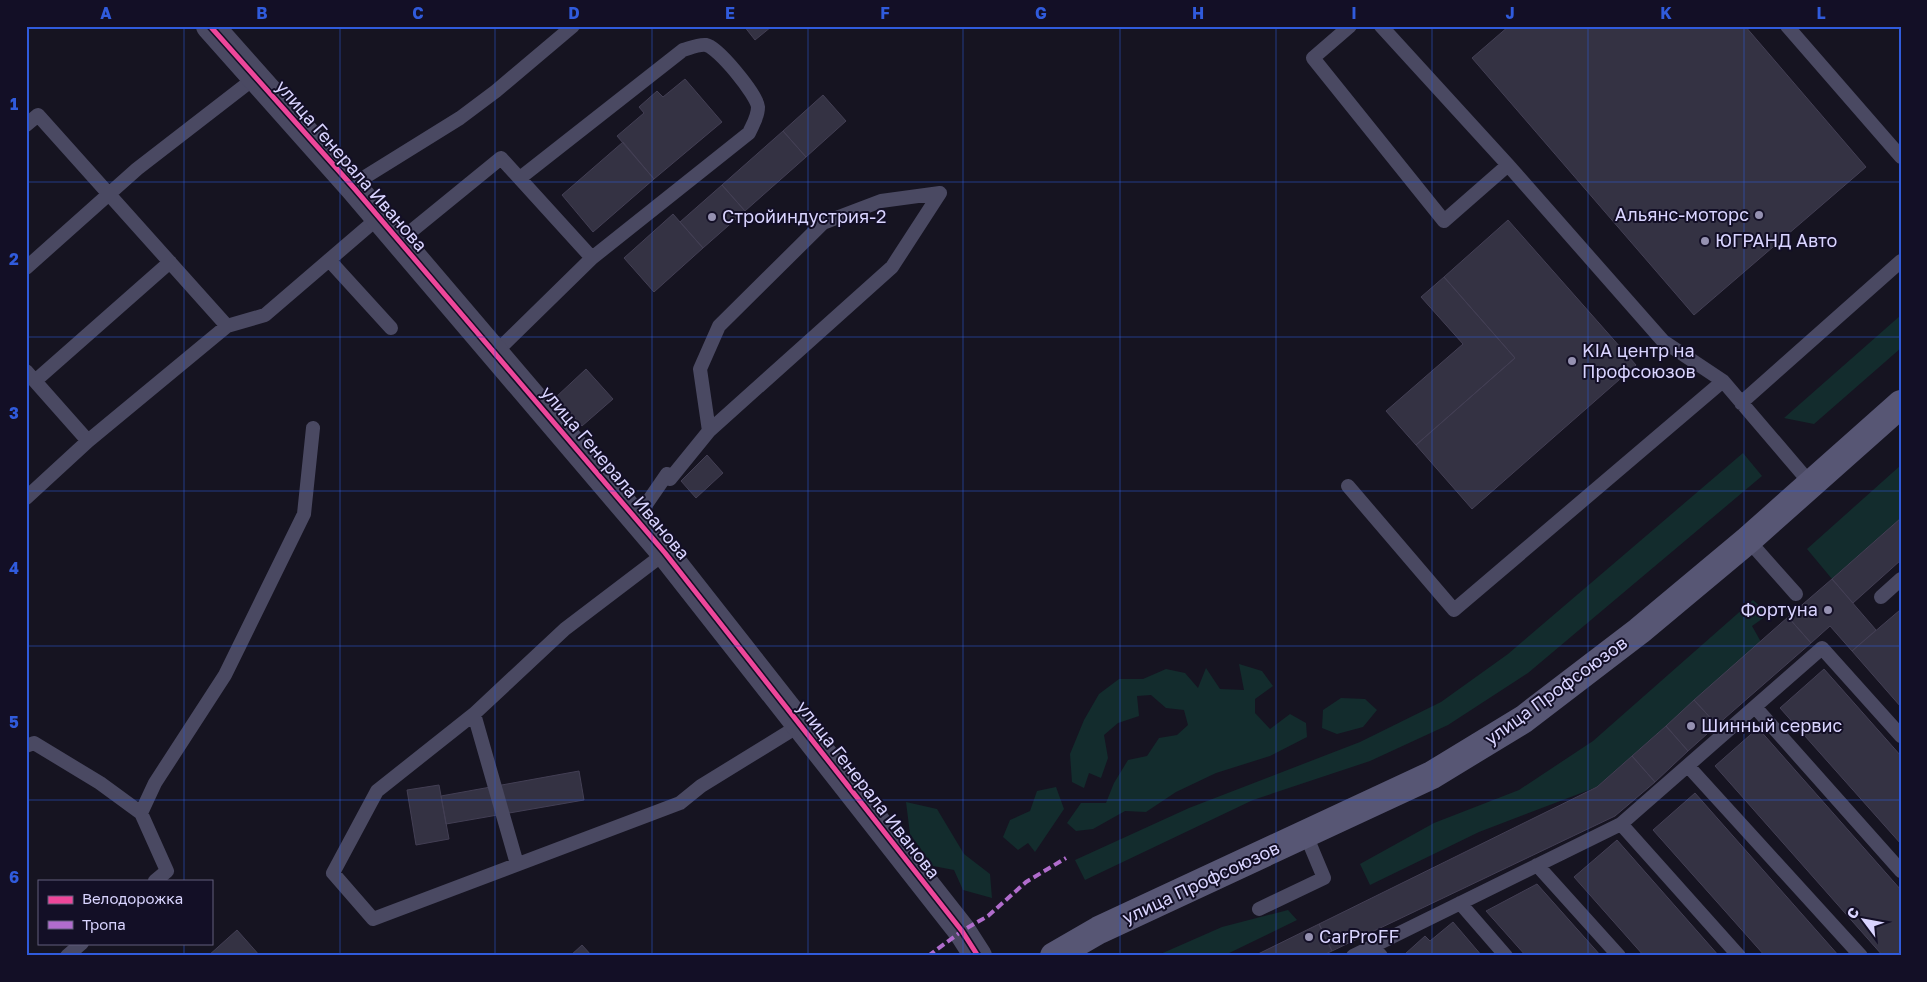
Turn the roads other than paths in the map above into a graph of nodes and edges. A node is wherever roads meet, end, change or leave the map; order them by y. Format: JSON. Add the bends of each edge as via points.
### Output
{"nodes":[{"id":1,"x":210,"y":26,"type":"edge"},
{"id":2,"x":573,"y":26,"type":"edge"},
{"id":3,"x":1350,"y":26,"type":"edge"},
{"id":4,"x":1381,"y":26,"type":"edge"},
{"id":5,"x":1787,"y":26,"type":"edge"},
{"id":6,"x":256,"y":77,"type":"junction"},
{"id":7,"x":26,"y":125,"type":"edge"},
{"id":8,"x":1901,"y":157,"type":"edge"},
{"id":9,"x":1508,"y":165,"type":"junction"},
{"id":10,"x":520,"y":178,"type":"junction"},
{"id":11,"x":354,"y":188,"type":"junction"},
{"id":12,"x":109,"y":193,"type":"junction"},
{"id":13,"x":378,"y":218,"type":"junction"},
{"id":14,"x":398,"y":242,"type":"junction"},
{"id":15,"x":592,"y":258,"type":"junction"},
{"id":16,"x":330,"y":260,"type":"junction"},
{"id":17,"x":1901,"y":261,"type":"edge"},
{"id":18,"x":170,"y":262,"type":"junction"},
{"id":19,"x":26,"y":268,"type":"edge"},
{"id":20,"x":227,"y":326,"type":"junction"},
{"id":21,"x":391,"y":328,"type":"dead end"},
{"id":22,"x":496,"y":352,"type":"junction"},
{"id":23,"x":31,"y":376,"type":"edge"},
{"id":24,"x":1722,"y":381,"type":"junction"},
{"id":25,"x":1741,"y":403,"type":"junction"},
{"id":26,"x":1901,"y":404,"type":"edge"},
{"id":27,"x":313,"y":428,"type":"dead end"},
{"id":28,"x":710,"y":431,"type":"junction"},
{"id":29,"x":88,"y":441,"type":"junction"},
{"id":30,"x":1811,"y":484,"type":"junction"},
{"id":31,"x":1348,"y":486,"type":"dead end"},
{"id":32,"x":26,"y":498,"type":"edge"},
{"id":33,"x":636,"y":519,"type":"junction"},
{"id":34,"x":1748,"y":540,"type":"junction"},
{"id":35,"x":665,"y":553,"type":"junction"},
{"id":36,"x":1899,"y":584,"type":"edge"},
{"id":37,"x":1796,"y":594,"type":"dead end"},
{"id":38,"x":1881,"y":597,"type":"dead end"},
{"id":39,"x":1755,"y":707,"type":"junction"},
{"id":40,"x":474,"y":714,"type":"junction"},
{"id":41,"x":800,"y":725,"type":"junction"},
{"id":42,"x":1901,"y":736,"type":"edge"},
{"id":43,"x":26,"y":746,"type":"edge"},
{"id":44,"x":1688,"y":766,"type":"junction"},
{"id":45,"x":141,"y":813,"type":"junction"},
{"id":46,"x":1621,"y":824,"type":"junction"},
{"id":47,"x":1306,"y":834,"type":"junction"},
{"id":48,"x":517,"y":864,"type":"junction"},
{"id":49,"x":1537,"y":866,"type":"junction"},
{"id":50,"x":1901,"y":871,"type":"edge"},
{"id":51,"x":156,"y":880,"type":"edge"},
{"id":52,"x":1460,"y":903,"type":"junction"},
{"id":53,"x":1259,"y":910,"type":"dead end"},
{"id":54,"x":81,"y":944,"type":"edge"},
{"id":55,"x":1377,"y":951,"type":"edge"},
{"id":56,"x":67,"y":956,"type":"edge"},
{"id":57,"x":978,"y":956,"type":"edge"},
{"id":58,"x":1054,"y":956,"type":"edge"},
{"id":59,"x":1353,"y":956,"type":"edge"},
{"id":60,"x":1506,"y":956,"type":"edge"},
{"id":61,"x":1619,"y":956,"type":"edge"},
{"id":62,"x":1739,"y":956,"type":"edge"},
{"id":63,"x":1861,"y":956,"type":"edge"}],
"edges":[{"from":1,"to":6,"type":"street","name":"улица Генерала Иванова"},
{"from":2,"to":11,"type":"lane","via":[[460,118],[365,177]]},
{"from":3,"to":9,"type":"lane","via":[[1313,58],[1444,221]]},
{"from":4,"to":9,"type":"lane"},
{"from":5,"to":8,"type":"lane"},
{"from":6,"to":11,"type":"street","name":"улица Генерала Иванова"},
{"from":6,"to":12,"type":"lane"},
{"from":7,"to":12,"type":"lane","via":[[38,115]]},
{"from":9,"to":24,"type":"lane","via":[[1664,341]]},
{"from":10,"to":14,"type":"lane","via":[[501,158]]},
{"from":10,"to":15,"type":"lane"},
{"from":10,"to":15,"type":"lane","via":[[683,50],[706,45],[716,49],[758,105],[749,133]]},
{"from":11,"to":13,"type":"street","name":"улица Генерала Иванова"},
{"from":12,"to":18,"type":"lane"},
{"from":12,"to":19,"type":"lane"},
{"from":13,"to":14,"type":"street","name":"улица Генерала Иванова"},
{"from":13,"to":16,"type":"lane"},
{"from":14,"to":22,"type":"street","name":"улица Генерала Иванова"},
{"from":15,"to":22,"type":"lane"},
{"from":16,"to":20,"type":"lane","via":[[266,316]]},
{"from":16,"to":21,"type":"lane"},
{"from":17,"to":25,"type":"lane"},
{"from":18,"to":20,"type":"lane"},
{"from":18,"to":23,"type":"lane"},
{"from":20,"to":29,"type":"lane"},
{"from":22,"to":33,"type":"street","name":"улица Генерала Иванова"},
{"from":23,"to":29,"type":"lane"},
{"from":24,"to":25,"type":"lane"},
{"from":24,"to":31,"type":"lane","via":[[1454,610]]},
{"from":25,"to":30,"type":"lane"},
{"from":26,"to":30,"type":"main road","name":"улица Профсоюзов"},
{"from":27,"to":45,"type":"lane","via":[[304,514],[225,675],[155,783]]},
{"from":28,"to":28,"type":"lane","via":[[700,369],[719,326],[823,223],[881,201],[940,193],[892,267]]},
{"from":28,"to":33,"type":"lane","via":[[670,479],[667,474]]},
{"from":29,"to":32,"type":"lane"},
{"from":30,"to":34,"type":"main road","name":"улица Профсоюзов"},
{"from":33,"to":35,"type":"street","name":"улица Генерала Иванова"},
{"from":34,"to":37,"type":"lane"},
{"from":34,"to":47,"type":"main road","name":"улица Профсоюзов","via":[[1640,631],[1524,719],[1432,775]]},
{"from":35,"to":40,"type":"lane","via":[[565,629]]},
{"from":35,"to":41,"type":"street","name":"улица Генерала Иванова"},
{"from":36,"to":38,"type":"lane"},
{"from":39,"to":42,"type":"lane","via":[[1822,648]]},
{"from":39,"to":44,"type":"lane"},
{"from":39,"to":50,"type":"lane"},
{"from":40,"to":48,"type":"lane"},
{"from":40,"to":48,"type":"lane","via":[[377,791],[333,873],[373,919]]},
{"from":41,"to":48,"type":"lane","via":[[701,786],[680,803]]},
{"from":41,"to":57,"type":"street","name":"улица Генерала Иванова","via":[[969,940]]},
{"from":43,"to":45,"type":"lane","via":[[34,743],[100,783]]},
{"from":44,"to":46,"type":"lane"},
{"from":44,"to":63,"type":"lane"},
{"from":45,"to":51,"type":"lane","via":[[166,871]]},
{"from":46,"to":49,"type":"lane"},
{"from":46,"to":62,"type":"lane"},
{"from":47,"to":53,"type":"lane","via":[[1324,878]]},
{"from":47,"to":58,"type":"main road","name":"улица Профсоюзов","via":[[1100,930]]},
{"from":49,"to":52,"type":"lane"},
{"from":49,"to":61,"type":"lane"},
{"from":52,"to":55,"type":"lane"},
{"from":52,"to":60,"type":"lane"},
{"from":54,"to":56,"type":"lane"},
{"from":55,"to":59,"type":"lane"}]}
